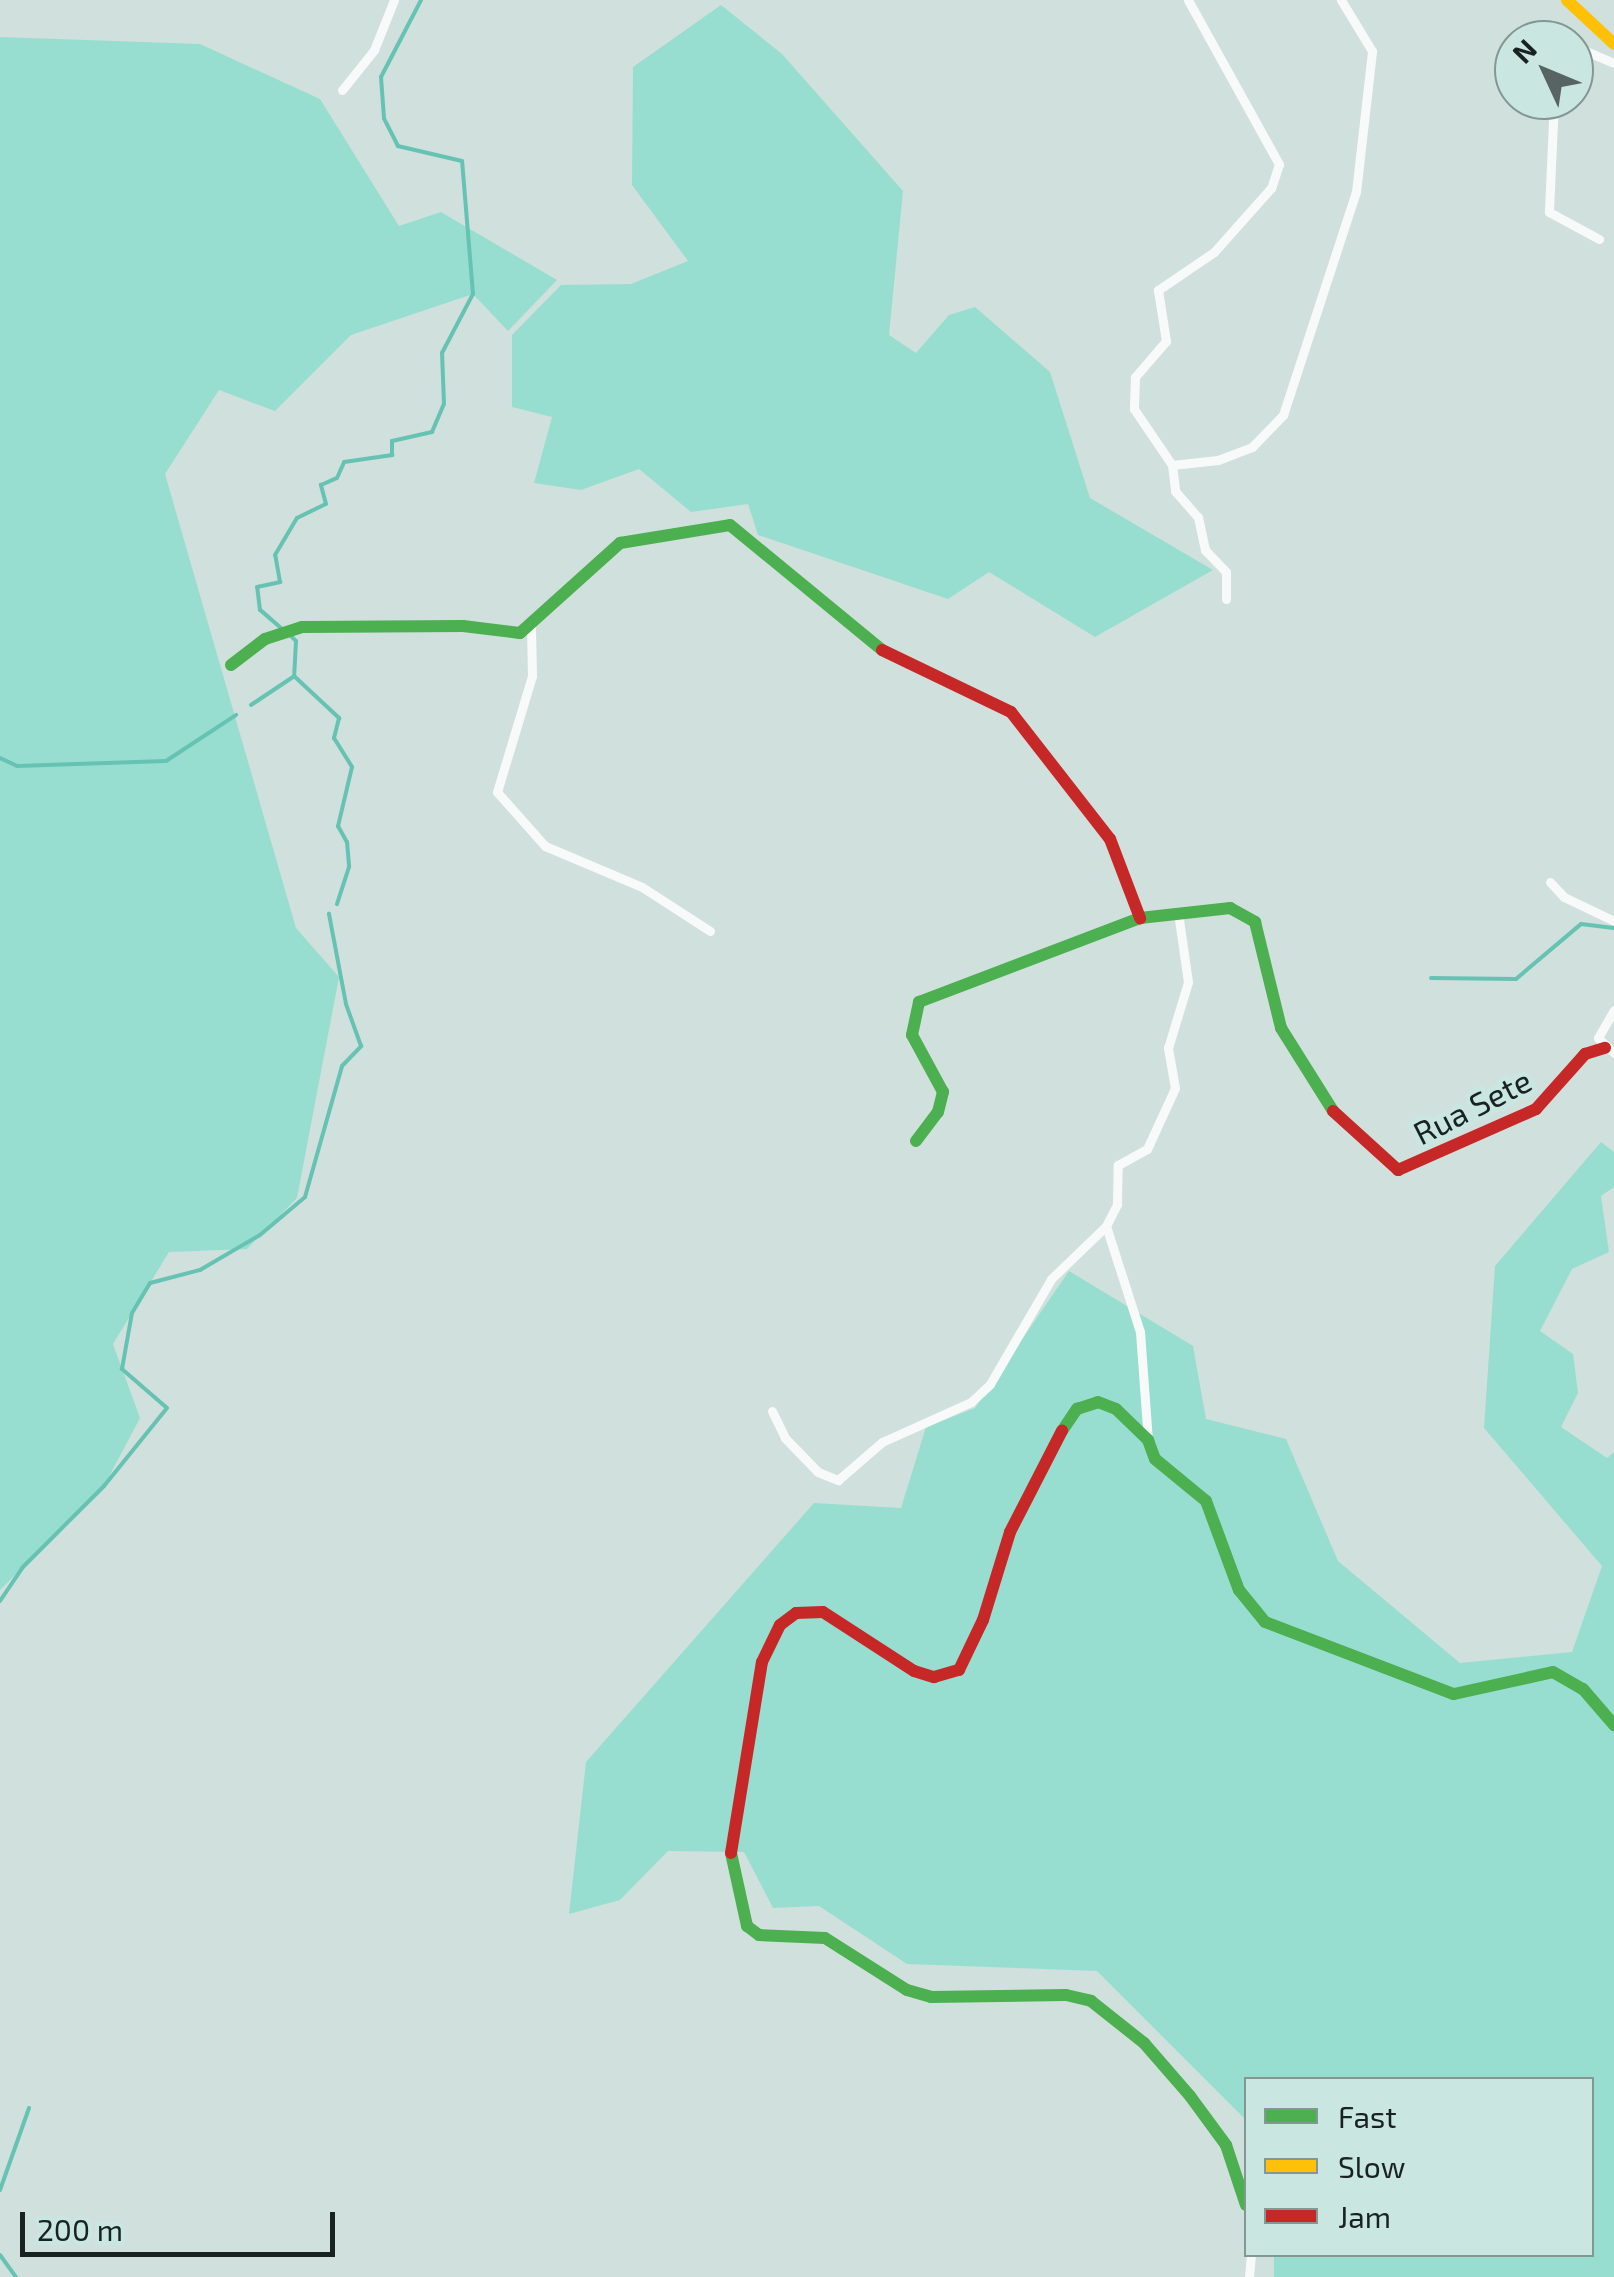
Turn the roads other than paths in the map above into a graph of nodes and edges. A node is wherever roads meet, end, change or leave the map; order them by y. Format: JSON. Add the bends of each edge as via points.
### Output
{"nodes":[{"id":1,"x":394,"y":0,"type":"edge"},
{"id":2,"x":1188,"y":0,"type":"edge"},
{"id":3,"x":1341,"y":0,"type":"edge"},
{"id":4,"x":1567,"y":0,"type":"edge"},
{"id":5,"x":1614,"y":44,"type":"edge"},
{"id":6,"x":342,"y":90,"type":"dead end"},
{"id":7,"x":1553,"y":120,"type":"edge"},
{"id":8,"x":1599,"y":238,"type":"dead end"},
{"id":9,"x":1172,"y":465,"type":"junction"},
{"id":10,"x":1226,"y":599,"type":"dead end"},
{"id":11,"x":531,"y":628,"type":"junction"},
{"id":12,"x":230,"y":665,"type":"dead end"},
{"id":13,"x":1550,"y":882,"type":"dead end"},
{"id":14,"x":1178,"y":912,"type":"junction"},
{"id":15,"x":1140,"y":918,"type":"junction"},
{"id":16,"x":1614,"y":921,"type":"edge"},
{"id":17,"x":710,"y":931,"type":"dead end"},
{"id":18,"x":1614,"y":1010,"type":"edge"},
{"id":19,"x":1609,"y":1051,"type":"edge"},
{"id":20,"x":916,"y":1141,"type":"dead end"},
{"id":21,"x":1106,"y":1226,"type":"junction"},
{"id":22,"x":772,"y":1411,"type":"dead end"},
{"id":23,"x":1148,"y":1440,"type":"junction"},
{"id":24,"x":1614,"y":1725,"type":"edge"},
{"id":25,"x":1244,"y":2198,"type":"edge"}],
"edges":[{"from":1,"to":6,"type":"street","via":[[374,50]]},
{"from":2,"to":9,"type":"street","via":[[1279,164],[1271,188],[1214,252],[1158,290],[1166,341],[1136,377],[1134,408]]},
{"from":3,"to":9,"type":"street","via":[[1372,51],[1356,192],[1283,415],[1252,446],[1218,460]]},
{"from":4,"to":5,"type":"street"},
{"from":7,"to":8,"type":"street","via":[[1549,212]]},
{"from":9,"to":10,"type":"street","via":[[1176,491],[1198,517],[1206,550],[1226,572]]},
{"from":11,"to":12,"type":"street","via":[[505,634],[463,626],[302,627],[265,639]]},
{"from":11,"to":15,"type":"street","via":[[620,543],[705,526],[734,528],[887,654],[1011,712],[1110,839]]},
{"from":11,"to":17,"type":"street","via":[[532,676],[497,792],[545,846],[642,887]]},
{"from":13,"to":16,"type":"street","via":[[1564,897]]},
{"from":14,"to":15,"type":"street","name":"Rua Sete"},
{"from":14,"to":19,"type":"street","name":"Rua Sete","via":[[1230,908],[1254,922],[1264,938],[1282,1028],[1342,1123],[1398,1170],[1536,1109],[1584,1054]]},
{"from":14,"to":21,"type":"street","via":[[1188,982],[1168,1048],[1176,1088],[1147,1150],[1118,1165],[1117,1204]]},
{"from":15,"to":20,"type":"street","name":"Rua Sete","via":[[920,1002],[912,1036],[943,1092]]},
{"from":18,"to":19,"type":"street","via":[[1598,1032]]},
{"from":21,"to":22,"type":"street","via":[[1046,1286],[981,1393],[954,1414],[882,1442],[842,1478],[818,1472],[780,1430]]},
{"from":21,"to":23,"type":"street","via":[[1140,1332]]},
{"from":23,"to":24,"type":"street","via":[[1155,1459],[1206,1501],[1238,1590],[1265,1622],[1454,1694],[1553,1672],[1582,1689]]},
{"from":23,"to":25,"type":"street","via":[[1110,1404],[1077,1409],[1010,1532],[966,1663],[950,1675],[914,1671],[834,1616],[815,1610],[789,1617],[762,1662],[731,1864],[750,1930],[825,1938],[907,1990],[931,1997],[1066,1995],[1091,2001],[1144,2043],[1190,2096],[1226,2146]]}]}
